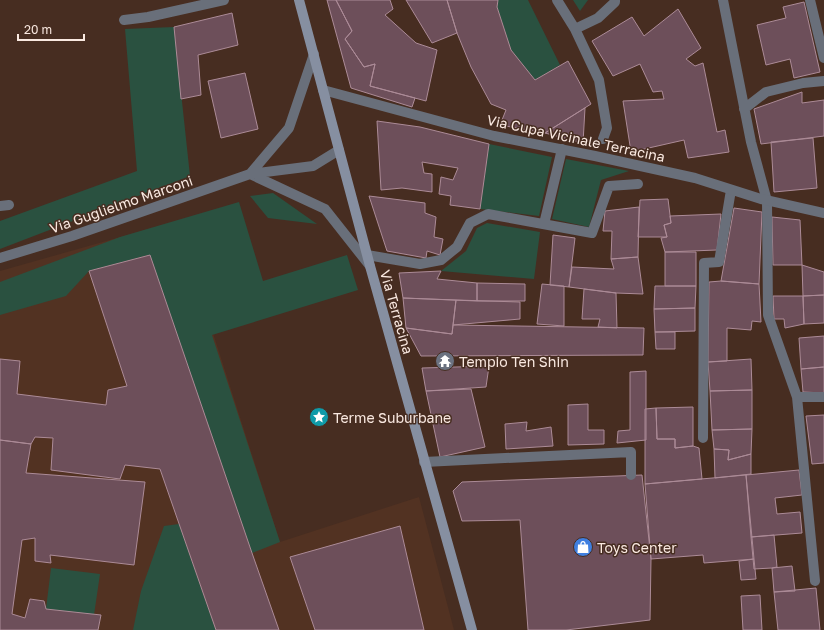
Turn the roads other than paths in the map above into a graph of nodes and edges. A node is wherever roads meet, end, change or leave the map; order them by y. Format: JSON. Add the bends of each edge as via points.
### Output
{"nodes":[{"id":1,"x":224,"y":0,"type":"edge"},
{"id":2,"x":299,"y":0,"type":"edge"},
{"id":3,"x":557,"y":0,"type":"edge"},
{"id":4,"x":615,"y":0,"type":"edge"},
{"id":5,"x":723,"y":0,"type":"edge"},
{"id":6,"x":810,"y":0,"type":"edge"},
{"id":7,"x":124,"y":20,"type":"dead end"},
{"id":8,"x":576,"y":29,"type":"junction"},
{"id":9,"x":314,"y":54,"type":"junction"},
{"id":10,"x":824,"y":58,"type":"edge"},
{"id":11,"x":824,"y":81,"type":"edge"},
{"id":12,"x":323,"y":90,"type":"junction"},
{"id":13,"x":744,"y":109,"type":"junction"},
{"id":14,"x":603,"y":139,"type":"dead end"},
{"id":15,"x":562,"y":149,"type":"junction"},
{"id":16,"x":339,"y":150,"type":"junction"},
{"id":17,"x":250,"y":174,"type":"junction"},
{"id":18,"x":638,"y":184,"type":"dead end"},
{"id":19,"x":731,"y":190,"type":"junction"},
{"id":20,"x":767,"y":201,"type":"junction"},
{"id":21,"x":824,"y":213,"type":"edge"},
{"id":22,"x":544,"y":224,"type":"junction"},
{"id":23,"x":367,"y":255,"type":"junction"},
{"id":24,"x":0,"y":258,"type":"edge"},
{"id":25,"x":370,"y":266,"type":"junction"},
{"id":26,"x":797,"y":397,"type":"junction"},
{"id":27,"x":824,"y":397,"type":"edge"},
{"id":28,"x":703,"y":438,"type":"dead end"},
{"id":29,"x":424,"y":462,"type":"junction"},
{"id":30,"x":631,"y":475,"type":"dead end"},
{"id":31,"x":815,"y":581,"type":"dead end"},
{"id":32,"x":472,"y":630,"type":"edge"}],
"edges":[{"from":1,"to":7,"type":"street"},
{"from":2,"to":9,"type":"main road","name":"Via Terracina"},
{"from":3,"to":8,"type":"street"},
{"from":4,"to":8,"type":"street","via":[[598,18]]},
{"from":5,"to":13,"type":"street"},
{"from":6,"to":10,"type":"street"},
{"from":8,"to":14,"type":"street","via":[[599,80],[607,128]]},
{"from":9,"to":12,"type":"main road","name":"Via Terracina"},
{"from":9,"to":17,"type":"street","via":[[289,128]]},
{"from":11,"to":13,"type":"street","via":[[766,92]]},
{"from":12,"to":15,"type":"street","name":"Via Cupa Vicinale Terracina","via":[[494,136]]},
{"from":12,"to":16,"type":"main road","name":"Via Terracina"},
{"from":13,"to":20,"type":"street"},
{"from":15,"to":19,"type":"street","name":"Via Cupa Vicinale Terracina","via":[[695,178]]},
{"from":15,"to":22,"type":"street"},
{"from":16,"to":17,"type":"street","name":"Via Guglielmo Marconi","via":[[313,166]]},
{"from":16,"to":23,"type":"main road","name":"Via Terracina"},
{"from":17,"to":24,"type":"street","name":"Via Guglielmo Marconi","via":[[72,236]]},
{"from":17,"to":25,"type":"street","via":[[325,209]]},
{"from":18,"to":22,"type":"street","via":[[609,186],[592,233]]},
{"from":19,"to":20,"type":"street","name":"Via Cupa Vicinale Terracina"},
{"from":19,"to":28,"type":"street","via":[[719,262],[704,263]]},
{"from":20,"to":21,"type":"street","name":"Via Cupa Vicinale Terracina"},
{"from":20,"to":26,"type":"street","via":[[768,315]]},
{"from":22,"to":23,"type":"street","via":[[488,214],[470,223],[456,247],[441,260],[420,264]]},
{"from":23,"to":25,"type":"main road","name":"Via Terracina"},
{"from":25,"to":29,"type":"main road","name":"Via Terracina"},
{"from":26,"to":27,"type":"street"},
{"from":26,"to":31,"type":"street"},
{"from":29,"to":30,"type":"street","via":[[631,452]]},
{"from":29,"to":32,"type":"main road","name":"Via Terracina"}]}
